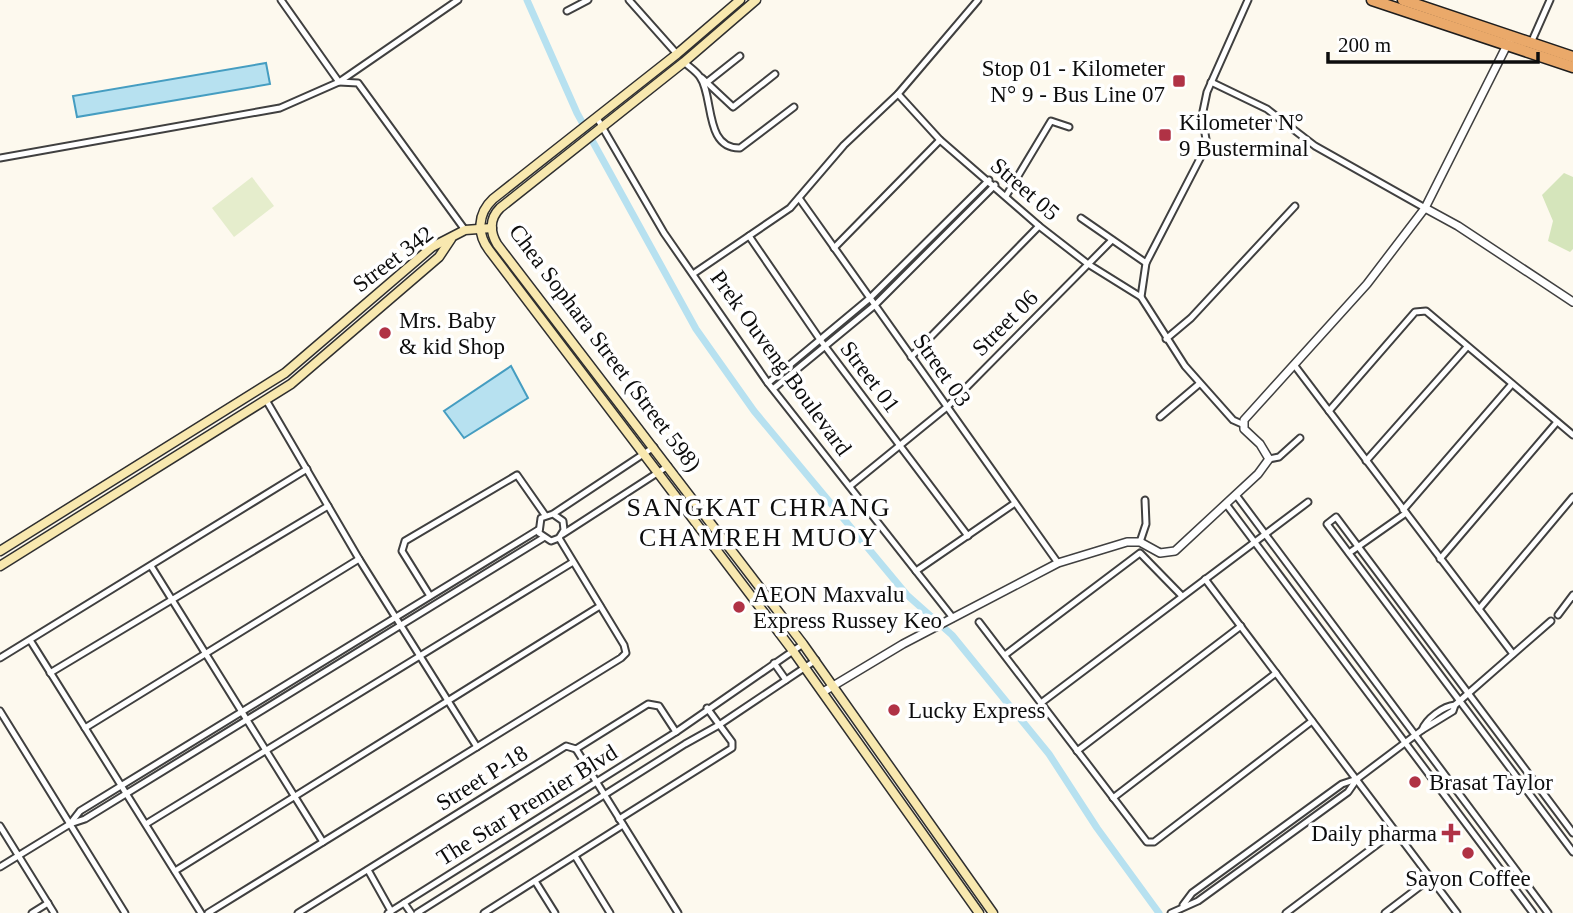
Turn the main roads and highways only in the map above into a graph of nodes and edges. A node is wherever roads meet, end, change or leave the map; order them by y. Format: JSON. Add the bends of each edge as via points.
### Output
{"nodes":[{"id":1,"x":740,"y":0,"type":"edge"},
{"id":2,"x":756,"y":0,"type":"edge"},
{"id":3,"x":1372,"y":0,"type":"edge"},
{"id":4,"x":1403,"y":0,"type":"edge"},
{"id":5,"x":1440,"y":18,"type":"junction"},
{"id":6,"x":1509,"y":41,"type":"junction"},
{"id":7,"x":1573,"y":57,"type":"edge"},
{"id":8,"x":1573,"y":67,"type":"edge"},
{"id":9,"x":480,"y":228,"type":"junction"},
{"id":10,"x":492,"y":228,"type":"junction"},
{"id":11,"x":451,"y":239,"type":"junction"},
{"id":12,"x":687,"y":490,"type":"junction"},
{"id":13,"x":678,"y":497,"type":"junction"},
{"id":14,"x":0,"y":551,"type":"edge"},
{"id":15,"x":0,"y":566,"type":"edge"},
{"id":16,"x":907,"y":788,"type":"junction"},
{"id":17,"x":897,"y":794,"type":"junction"},
{"id":18,"x":979,"y":913,"type":"edge"},
{"id":19,"x":993,"y":913,"type":"edge"}],
"edges":[{"from":1,"to":9,"type":"main road","name":"Chea Sophara Street (Street 598)","via":[[488,204]]},
{"from":2,"to":10,"type":"main road","name":"Chea Sophara Street (Street 598)","via":[[497,211]]},
{"from":3,"to":5,"type":"highway"},
{"from":4,"to":5,"type":"highway"},
{"from":5,"to":6,"type":"highway"},
{"from":6,"to":7,"type":"highway"},
{"from":6,"to":8,"type":"highway"},
{"from":9,"to":10,"type":"main road"},
{"from":9,"to":11,"type":"main road"},
{"from":9,"to":13,"type":"main road","name":"Chea Sophara Street (Street 598)","via":[[485,245]]},
{"from":10,"to":12,"type":"main road","name":"Chea Sophara Street (Street 598)","via":[[497,244]]},
{"from":11,"to":14,"type":"main road","name":"Street 342","via":[[432,247],[285,373]]},
{"from":11,"to":15,"type":"main road","name":"Street 342","via":[[439,257],[290,384]]},
{"from":12,"to":13,"type":"main road"},
{"from":12,"to":16,"type":"main road","name":"Chea Sophara Street (Street 598)"},
{"from":13,"to":17,"type":"main road","name":"Chea Sophara Street (Street 598)"},
{"from":16,"to":17,"type":"main road"},
{"from":16,"to":19,"type":"main road","name":"Chea Sophara Street (Street 598)"},
{"from":17,"to":18,"type":"main road","name":"Chea Sophara Street (Street 598)"}]}
